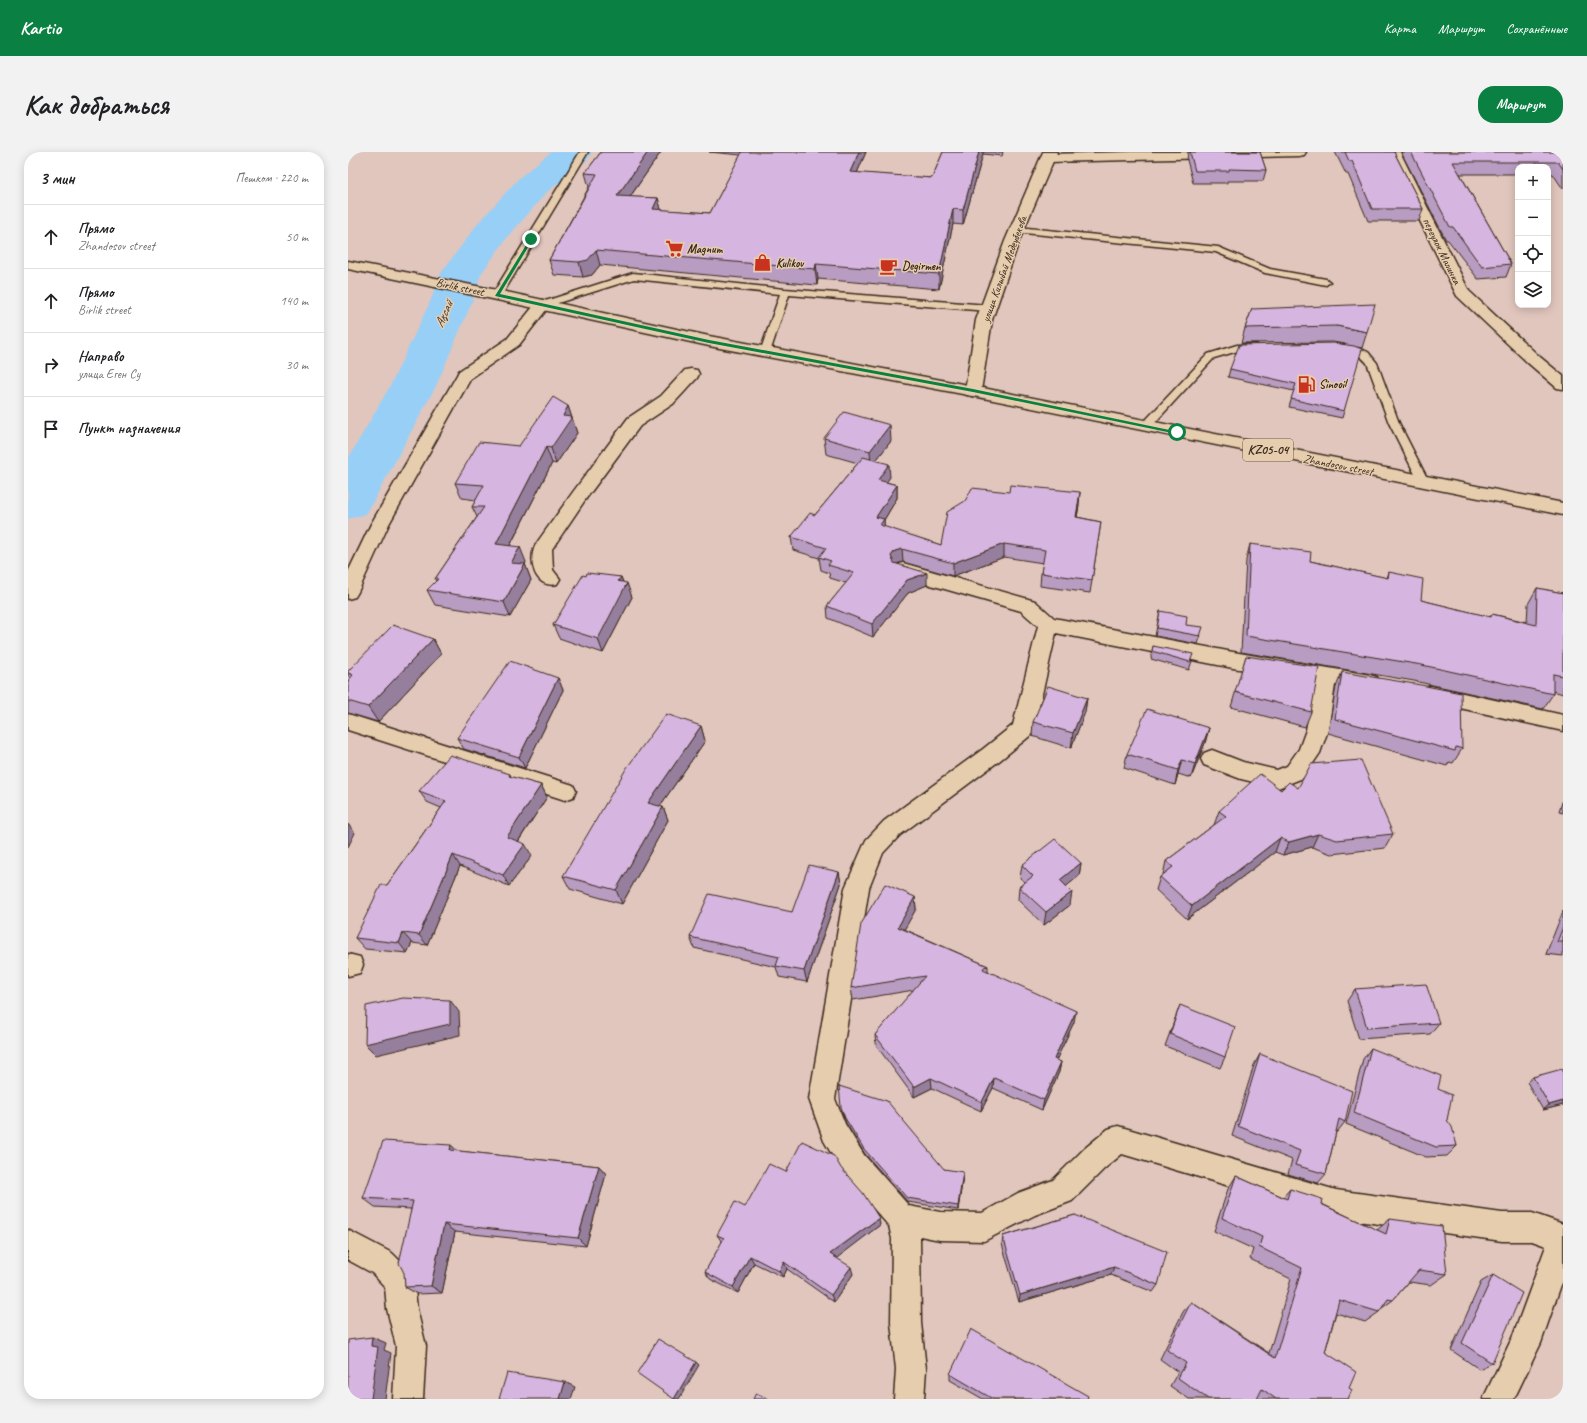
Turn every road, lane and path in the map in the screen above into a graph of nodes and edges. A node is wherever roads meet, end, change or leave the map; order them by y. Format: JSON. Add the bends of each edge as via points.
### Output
{"nodes":[{"id":1,"x":584,"y":152,"type":"edge"},
{"id":2,"x":1300,"y":152,"type":"edge"},
{"id":3,"x":1393,"y":152,"type":"edge"},
{"id":4,"x":1049,"y":155,"type":"edge"},
{"id":5,"x":1017,"y":230,"type":"junction"},
{"id":6,"x":348,"y":265,"type":"edge"},
{"id":7,"x":1326,"y":282,"type":"dead end"},
{"id":8,"x":785,"y":292,"type":"junction"},
{"id":9,"x":496,"y":295,"type":"junction"},
{"id":10,"x":542,"y":305,"type":"junction"},
{"id":11,"x":988,"y":308,"type":"junction"},
{"id":12,"x":1332,"y":346,"type":"edge"},
{"id":13,"x":1268,"y":347,"type":"edge"},
{"id":14,"x":765,"y":352,"type":"junction"},
{"id":15,"x":691,"y":374,"type":"dead end"},
{"id":16,"x":1563,"y":384,"type":"edge"},
{"id":17,"x":973,"y":391,"type":"junction"},
{"id":18,"x":1146,"y":426,"type":"junction"},
{"id":19,"x":1424,"y":482,"type":"junction"},
{"id":20,"x":1563,"y":509,"type":"edge"},
{"id":21,"x":903,"y":570,"type":"edge"},
{"id":22,"x":550,"y":580,"type":"dead end"},
{"id":23,"x":348,"y":592,"type":"edge"},
{"id":24,"x":1048,"y":624,"type":"junction"},
{"id":25,"x":1325,"y":675,"type":"junction"},
{"id":26,"x":1392,"y":687,"type":"edge"},
{"id":27,"x":1414,"y":690,"type":"edge"},
{"id":28,"x":348,"y":722,"type":"edge"},
{"id":29,"x":1563,"y":723,"type":"edge"},
{"id":30,"x":1212,"y":759,"type":"dead end"},
{"id":31,"x":566,"y":791,"type":"dead end"},
{"id":32,"x":900,"y":1219,"type":"junction"},
{"id":33,"x":1563,"y":1238,"type":"edge"},
{"id":34,"x":348,"y":1244,"type":"edge"},
{"id":35,"x":408,"y":1399,"type":"edge"},
{"id":36,"x":909,"y":1399,"type":"edge"},
{"id":37,"x":1498,"y":1399,"type":"edge"}],
"edges":[{"from":1,"to":9,"type":"lane"},
{"from":2,"to":4,"type":"street"},
{"from":3,"to":16,"type":"street","name":"переулок Малинка","via":[[1462,293]]},
{"from":4,"to":5,"type":"street","name":"улица Килыбай Медеубекова"},
{"from":5,"to":7,"type":"lane","via":[[1218,250],[1268,272]]},
{"from":5,"to":11,"type":"street","name":"улица Килыбай Медеубекова"},
{"from":6,"to":9,"type":"street","name":"Birlik street","number":"KZ05-04"},
{"from":8,"to":10,"type":"lane","via":[[633,276]]},
{"from":8,"to":11,"type":"lane"},
{"from":8,"to":14,"type":"lane"},
{"from":9,"to":10,"type":"street","name":"Birlik street","number":"KZ05-04"},
{"from":10,"to":14,"type":"street","name":"Birlik street","number":"KZ05-04"},
{"from":10,"to":23,"type":"street","via":[[513,342],[466,375],[459,384],[380,524]]},
{"from":11,"to":17,"type":"street","name":"улица Килыбай Медеубекова"},
{"from":12,"to":19,"type":"lane","via":[[1354,349],[1365,354],[1372,364],[1394,423]]},
{"from":13,"to":18,"type":"lane","via":[[1237,348],[1211,356]]},
{"from":14,"to":17,"type":"street","name":"Birlik street","number":"KZ05-04"},
{"from":15,"to":22,"type":"street","via":[[667,400],[634,422],[542,549],[543,572]]},
{"from":17,"to":18,"type":"street","name":"Zhandosov street","number":"KZ05-04"},
{"from":18,"to":19,"type":"street","name":"Zhandosov street","number":"KZ05-04"},
{"from":19,"to":20,"type":"street","name":"Zhandosov street","number":"KZ05-04"},
{"from":21,"to":24,"type":"street","via":[[1028,606]]},
{"from":24,"to":25,"type":"street"},
{"from":24,"to":32,"type":"street","via":[[1023,728],[991,755],[892,828],[874,847],[857,888],[822,1099],[834,1132],[854,1165]]},
{"from":25,"to":26,"type":"street"},
{"from":25,"to":30,"type":"street","via":[[1326,687],[1317,730],[1309,753],[1295,772],[1278,779],[1241,770]]},
{"from":27,"to":29,"type":"street"},
{"from":28,"to":31,"type":"street"},
{"from":32,"to":33,"type":"street","via":[[940,1226],[984,1227],[1028,1203],[1062,1191],[1118,1139],[1336,1204],[1502,1227],[1532,1228]]},
{"from":32,"to":36,"type":"street","via":[[906,1239],[906,1323],[912,1369]]},
{"from":33,"to":37,"type":"street","via":[[1526,1343]]},
{"from":34,"to":35,"type":"street","via":[[382,1263],[399,1280],[402,1309],[411,1346]]}]}
